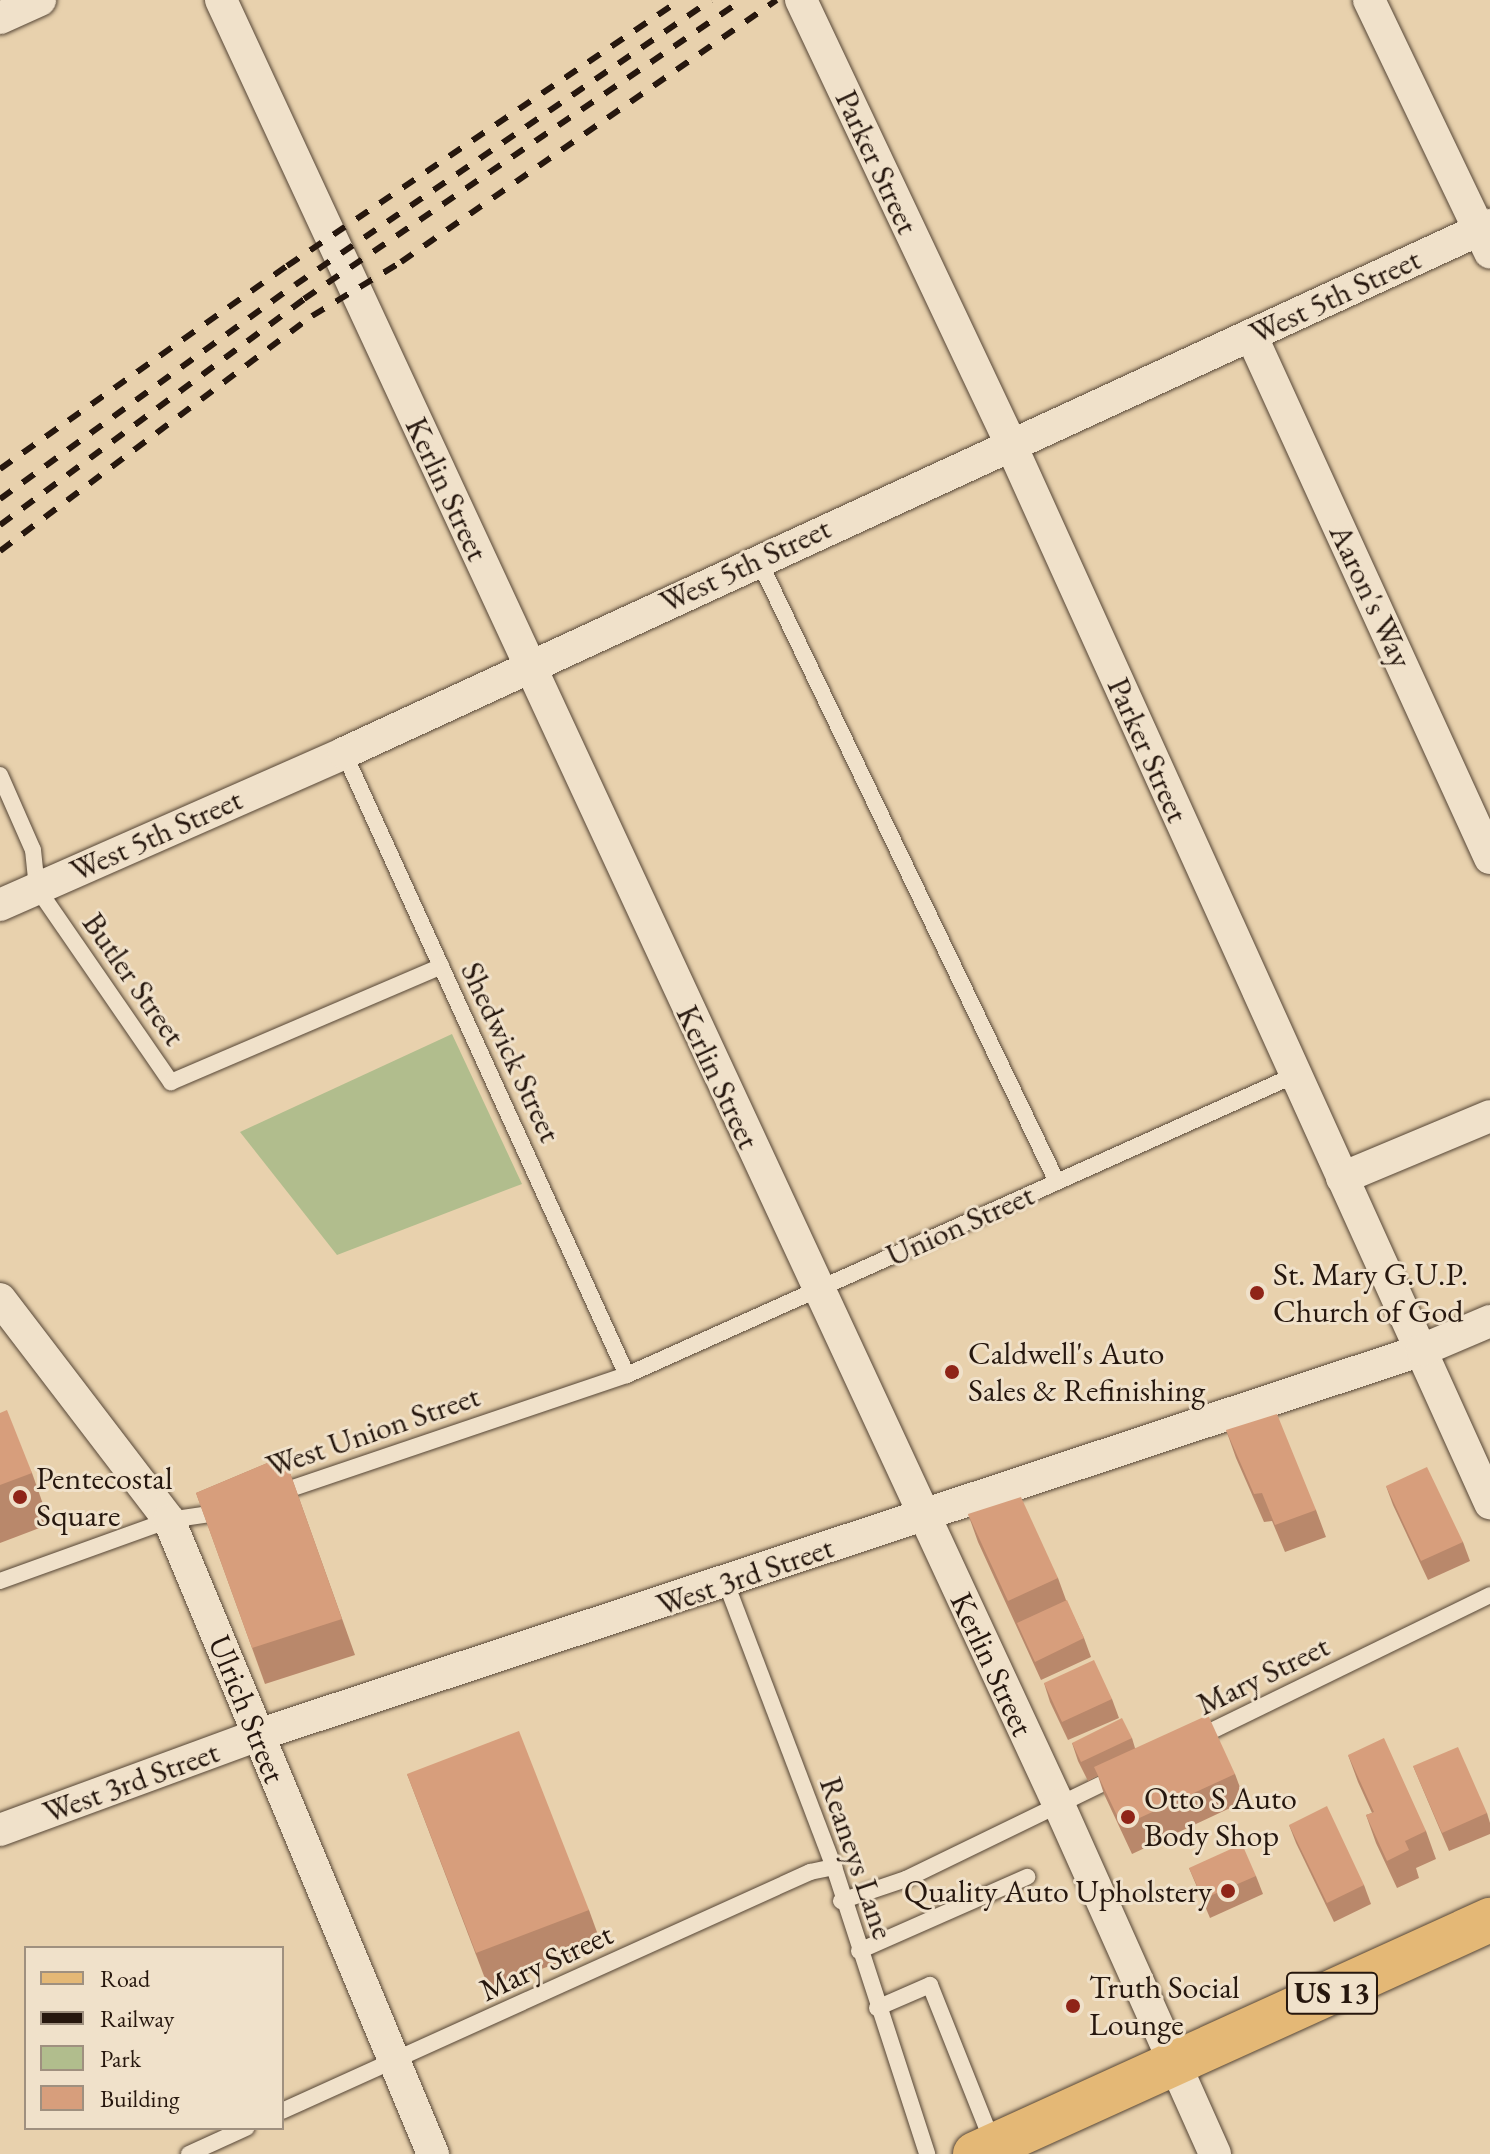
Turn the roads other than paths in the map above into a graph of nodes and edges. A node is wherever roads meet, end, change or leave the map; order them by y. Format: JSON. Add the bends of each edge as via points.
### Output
{"nodes":[{"id":1,"x":40,"y":0,"type":"edge"},
{"id":2,"x":221,"y":0,"type":"edge"},
{"id":3,"x":801,"y":0,"type":"edge"},
{"id":4,"x":1369,"y":0,"type":"edge"},
{"id":5,"x":0,"y":18,"type":"edge"},
{"id":6,"x":1487,"y":235,"type":"edge"},
{"id":7,"x":1251,"y":335,"type":"junction"},
{"id":8,"x":1010,"y":443,"type":"junction"},
{"id":9,"x":758,"y":559,"type":"junction"},
{"id":10,"x":528,"y":665,"type":"junction"},
{"id":11,"x":344,"y":753,"type":"junction"},
{"id":12,"x":0,"y":775,"type":"edge"},
{"id":13,"x":1490,"y":858,"type":"edge"},
{"id":14,"x":37,"y":888,"type":"junction"},
{"id":15,"x":0,"y":905,"type":"edge"},
{"id":16,"x":441,"y":966,"type":"junction"},
{"id":17,"x":1293,"y":1076,"type":"junction"},
{"id":18,"x":1490,"y":1116,"type":"edge"},
{"id":19,"x":1342,"y":1178,"type":"junction"},
{"id":20,"x":1057,"y":1182,"type":"junction"},
{"id":21,"x":816,"y":1290,"type":"junction"},
{"id":22,"x":0,"y":1299,"type":"edge"},
{"id":23,"x":1490,"y":1321,"type":"edge"},
{"id":24,"x":1422,"y":1350,"type":"junction"},
{"id":25,"x":627,"y":1375,"type":"junction"},
{"id":26,"x":1490,"y":1503,"type":"edge"},
{"id":27,"x":922,"y":1516,"type":"junction"},
{"id":28,"x":169,"y":1520,"type":"junction"},
{"id":29,"x":0,"y":1581,"type":"edge"},
{"id":30,"x":726,"y":1583,"type":"junction"},
{"id":31,"x":1490,"y":1595,"type":"edge"},
{"id":32,"x":258,"y":1735,"type":"junction"},
{"id":33,"x":1174,"y":1749,"type":"edge"},
{"id":34,"x":1131,"y":1770,"type":"edge"},
{"id":35,"x":1059,"y":1805,"type":"junction"},
{"id":36,"x":0,"y":1830,"type":"edge"},
{"id":37,"x":834,"y":1867,"type":"junction"},
{"id":38,"x":1027,"y":1877,"type":"dead end"},
{"id":39,"x":841,"y":1901,"type":"junction"},
{"id":40,"x":1490,"y":1920,"type":"edge"},
{"id":41,"x":859,"y":1951,"type":"junction"},
{"id":42,"x":877,"y":2008,"type":"junction"},
{"id":43,"x":392,"y":2061,"type":"junction"},
{"id":44,"x":1174,"y":2066,"type":"junction"},
{"id":45,"x":284,"y":2110,"type":"edge"},
{"id":46,"x":242,"y":2130,"type":"edge"},
{"id":47,"x":984,"y":2150,"type":"edge"},
{"id":48,"x":189,"y":2154,"type":"edge"},
{"id":49,"x":433,"y":2154,"type":"edge"},
{"id":50,"x":927,"y":2154,"type":"edge"},
{"id":51,"x":1215,"y":2154,"type":"edge"}],
"edges":[{"from":1,"to":5,"type":"street"},
{"from":2,"to":10,"type":"street","name":"Kerlin Street"},
{"from":3,"to":8,"type":"street","name":"Parker Street"},
{"from":4,"to":6,"type":"street"},
{"from":6,"to":7,"type":"street","name":"West 5th Street"},
{"from":7,"to":8,"type":"street","name":"West 5th Street"},
{"from":7,"to":13,"type":"street","name":"Aaron's Way"},
{"from":8,"to":9,"type":"street","name":"West 5th Street"},
{"from":8,"to":17,"type":"street","name":"Parker Street"},
{"from":9,"to":10,"type":"street","name":"West 5th Street"},
{"from":9,"to":20,"type":"lane"},
{"from":10,"to":11,"type":"street","name":"West 5th Street"},
{"from":10,"to":21,"type":"street","name":"Kerlin Street"},
{"from":11,"to":14,"type":"street","name":"West 5th Street"},
{"from":11,"to":16,"type":"lane","name":"Shedwick Street"},
{"from":12,"to":14,"type":"lane","name":"Butler Street","via":[[33,850]]},
{"from":14,"to":15,"type":"street","name":"West 5th Street"},
{"from":14,"to":16,"type":"lane","name":"Butler Street","via":[[171,1082]]},
{"from":16,"to":25,"type":"lane","name":"Shedwick Street"},
{"from":17,"to":19,"type":"street","name":"Parker Street"},
{"from":17,"to":20,"type":"lane","name":"Union Street"},
{"from":18,"to":19,"type":"street"},
{"from":19,"to":24,"type":"street","name":"Parker Street"},
{"from":20,"to":21,"type":"lane","name":"Union Street"},
{"from":21,"to":25,"type":"lane","name":"Union Street"},
{"from":21,"to":27,"type":"street","name":"Kerlin Street"},
{"from":22,"to":28,"type":"street","name":"Ulrich Street"},
{"from":23,"to":24,"type":"street","name":"West 3rd Street"},
{"from":24,"to":26,"type":"street","name":"Parker Street"},
{"from":24,"to":27,"type":"street","name":"West 3rd Street"},
{"from":25,"to":28,"type":"lane","name":"West Union Street","via":[[217,1515]]},
{"from":27,"to":30,"type":"street","name":"West 3rd Street"},
{"from":27,"to":35,"type":"street","name":"Kerlin Street"},
{"from":28,"to":29,"type":"lane","name":"West Union Street"},
{"from":28,"to":32,"type":"street","name":"Ulrich Street"},
{"from":30,"to":32,"type":"street","name":"West 3rd Street"},
{"from":30,"to":37,"type":"lane","name":"Reaneys Lane"},
{"from":31,"to":33,"type":"lane","name":"Mary Street"},
{"from":32,"to":36,"type":"street","name":"West 3rd Street"},
{"from":32,"to":43,"type":"street","name":"Ulrich Street"},
{"from":34,"to":35,"type":"lane"},
{"from":35,"to":39,"type":"lane","via":[[906,1879]]},
{"from":35,"to":44,"type":"street","name":"Kerlin Street"},
{"from":37,"to":39,"type":"lane","name":"Reaneys Lane"},
{"from":37,"to":43,"type":"lane","name":"Mary Street","via":[[810,1872]]},
{"from":38,"to":41,"type":"lane"},
{"from":39,"to":41,"type":"lane","name":"Reaneys Lane"},
{"from":40,"to":44,"type":"main road","number":"US 13"},
{"from":41,"to":42,"type":"lane","name":"Reaneys Lane"},
{"from":42,"to":47,"type":"lane","via":[[930,1985]]},
{"from":42,"to":50,"type":"lane","name":"Reaneys Lane"},
{"from":43,"to":45,"type":"lane","name":"Mary Street"},
{"from":43,"to":49,"type":"street","name":"Ulrich Street"},
{"from":44,"to":47,"type":"main road","number":"US 13"},
{"from":44,"to":51,"type":"street","name":"Kerlin Street"},
{"from":46,"to":48,"type":"lane"}]}
